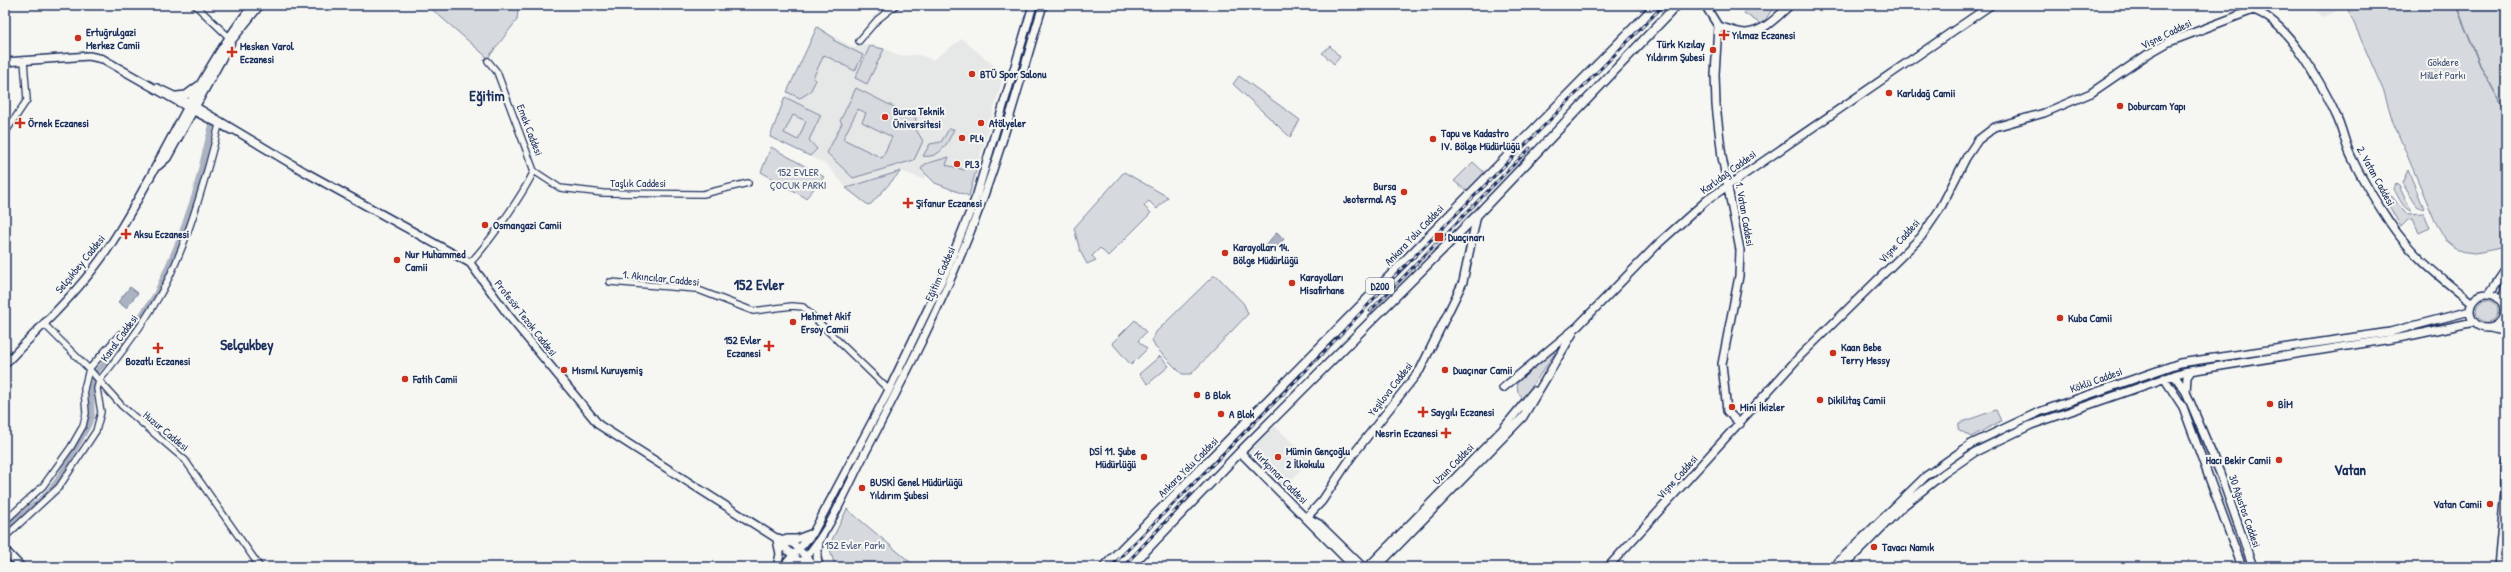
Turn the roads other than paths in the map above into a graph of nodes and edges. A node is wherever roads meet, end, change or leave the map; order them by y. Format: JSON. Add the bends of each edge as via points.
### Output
{"nodes":[{"id":1,"x":195,"y":5,"type":"edge"},
{"id":2,"x":254,"y":5,"type":"edge"},
{"id":3,"x":260,"y":5,"type":"edge"},
{"id":4,"x":896,"y":5,"type":"edge"},
{"id":5,"x":1032,"y":5,"type":"edge"},
{"id":6,"x":1043,"y":5,"type":"edge"},
{"id":7,"x":1656,"y":5,"type":"edge"},
{"id":8,"x":1677,"y":5,"type":"edge"},
{"id":9,"x":1705,"y":5,"type":"edge"},
{"id":10,"x":1790,"y":5,"type":"edge"},
{"id":11,"x":1991,"y":5,"type":"edge"},
{"id":12,"x":2252,"y":7,"type":"edge"},
{"id":13,"x":1718,"y":26,"type":"junction"},
{"id":14,"x":230,"y":38,"type":"junction"},
{"id":15,"x":859,"y":41,"type":"dead end"},
{"id":16,"x":24,"y":61,"type":"junction"},
{"id":17,"x":488,"y":61,"type":"dead end"},
{"id":18,"x":5,"y":62,"type":"edge"},
{"id":19,"x":202,"y":81,"type":"junction"},
{"id":20,"x":153,"y":87,"type":"junction"},
{"id":21,"x":177,"y":96,"type":"junction"},
{"id":22,"x":192,"y":107,"type":"junction"},
{"id":23,"x":219,"y":125,"type":"junction"},
{"id":24,"x":5,"y":133,"type":"edge"},
{"id":25,"x":242,"y":134,"type":"junction"},
{"id":26,"x":534,"y":171,"type":"junction"},
{"id":27,"x":748,"y":183,"type":"dead end"},
{"id":28,"x":1728,"y":183,"type":"junction"},
{"id":29,"x":1477,"y":215,"type":"junction"},
{"id":30,"x":470,"y":263,"type":"junction"},
{"id":31,"x":2506,"y":269,"type":"edge"},
{"id":32,"x":610,"y":282,"type":"dead end"},
{"id":33,"x":2506,"y":284,"type":"edge"},
{"id":34,"x":2489,"y":294,"type":"junction"},
{"id":35,"x":2502,"y":302,"type":"junction"},
{"id":36,"x":2472,"y":303,"type":"junction"},
{"id":37,"x":2470,"y":311,"type":"junction"},
{"id":38,"x":2505,"y":314,"type":"edge"},
{"id":39,"x":2474,"y":322,"type":"junction"},
{"id":40,"x":43,"y":323,"type":"junction"},
{"id":41,"x":1578,"y":326,"type":"junction"},
{"id":42,"x":2489,"y":328,"type":"junction"},
{"id":43,"x":2506,"y":332,"type":"edge"},
{"id":44,"x":120,"y":334,"type":"dead end"},
{"id":45,"x":5,"y":364,"type":"edge"},
{"id":46,"x":91,"y":370,"type":"junction"},
{"id":47,"x":1548,"y":371,"type":"junction"},
{"id":48,"x":2191,"y":371,"type":"junction"},
{"id":49,"x":2174,"y":375,"type":"junction"},
{"id":50,"x":2164,"y":378,"type":"junction"},
{"id":51,"x":99,"y":381,"type":"junction"},
{"id":52,"x":2152,"y":382,"type":"junction"},
{"id":53,"x":1503,"y":388,"type":"dead end"},
{"id":54,"x":889,"y":390,"type":"junction"},
{"id":55,"x":2186,"y":392,"type":"junction"},
{"id":56,"x":2178,"y":396,"type":"junction"},
{"id":57,"x":1740,"y":424,"type":"junction"},
{"id":58,"x":1240,"y":452,"type":"junction"},
{"id":59,"x":2506,"y":461,"type":"edge"},
{"id":60,"x":2506,"y":482,"type":"edge"},
{"id":61,"x":1307,"y":517,"type":"junction"},
{"id":62,"x":5,"y":521,"type":"edge"},
{"id":63,"x":813,"y":533,"type":"junction"},
{"id":64,"x":5,"y":537,"type":"edge"},
{"id":65,"x":820,"y":537,"type":"junction"},
{"id":66,"x":776,"y":538,"type":"junction"},
{"id":67,"x":801,"y":549,"type":"junction"},
{"id":68,"x":5,"y":550,"type":"edge"},
{"id":69,"x":794,"y":556,"type":"junction"},
{"id":70,"x":808,"y":556,"type":"junction"},
{"id":71,"x":800,"y":566,"type":"edge"},
{"id":72,"x":21,"y":567,"type":"edge"},
{"id":73,"x":260,"y":567,"type":"edge"},
{"id":74,"x":777,"y":567,"type":"edge"},
{"id":75,"x":783,"y":567,"type":"edge"},
{"id":76,"x":815,"y":567,"type":"edge"},
{"id":77,"x":819,"y":567,"type":"edge"},
{"id":78,"x":1104,"y":567,"type":"edge"},
{"id":79,"x":1130,"y":567,"type":"edge"},
{"id":80,"x":1354,"y":567,"type":"edge"},
{"id":81,"x":1363,"y":567,"type":"edge"},
{"id":82,"x":1368,"y":567,"type":"edge"},
{"id":83,"x":1377,"y":567,"type":"edge"},
{"id":84,"x":1608,"y":567,"type":"edge"},
{"id":85,"x":1833,"y":567,"type":"edge"},
{"id":86,"x":1843,"y":567,"type":"edge"},
{"id":87,"x":2242,"y":567,"type":"edge"},
{"id":88,"x":2253,"y":567,"type":"edge"},
{"id":89,"x":2498,"y":567,"type":"edge"}],
"edges":[{"from":1,"to":14,"type":"street"},
{"from":2,"to":14,"type":"main road"},
{"from":3,"to":14,"type":"main road"},
{"from":4,"to":15,"type":"street","via":[[877,20]]},
{"from":5,"to":54,"type":"main road","name":"Eğitim Caddesi","via":[[974,202],[948,267]]},
{"from":6,"to":65,"type":"main road","name":"Eğitim Caddesi","via":[[983,198],[957,264],[897,390]]},
{"from":7,"to":78,"type":"highway","name":"Ankara Yolu Caddesi","number":"D200"},
{"from":8,"to":29,"type":"highway","number":"D200"},
{"from":9,"to":13,"type":"main road"},
{"from":10,"to":13,"type":"main road","via":[[1773,21],[1757,30],[1745,33]]},
{"from":11,"to":28,"type":"main road","name":"Karlıdağ Caddesi"},
{"from":12,"to":36,"type":"main road","name":"2. Vatan Caddesi","via":[[2284,33],[2314,73],[2337,116],[2352,159],[2390,223],[2409,249]]},
{"from":12,"to":57,"type":"main road","name":"Vişne Caddesi","via":[[2157,48],[2103,86],[2068,104],[1995,127],[1987,133],[1970,152],[1940,209],[1921,236],[1801,355]]},
{"from":13,"to":28,"type":"main road","name":"1. Vatan Caddesi","via":[[1716,105]]},
{"from":14,"to":19,"type":"main road"},
{"from":14,"to":22,"type":"main road"},
{"from":16,"to":18,"type":"main road"},
{"from":16,"to":20,"type":"main road","via":[[89,56],[103,59]]},
{"from":16,"to":24,"type":"street","via":[[27,100]]},
{"from":17,"to":26,"type":"street","name":"Emek Caddesi","via":[[496,72]]},
{"from":19,"to":21,"type":"main road","via":[[190,93]]},
{"from":19,"to":22,"type":"main road"},
{"from":20,"to":21,"type":"main road"},
{"from":20,"to":22,"type":"main road"},
{"from":21,"to":22,"type":"main road"},
{"from":22,"to":23,"type":"main road"},
{"from":22,"to":25,"type":"main road"},
{"from":22,"to":40,"type":"main road","name":"Selçukbey Caddesi","via":[[167,158],[156,167],[111,244]]},
{"from":23,"to":25,"type":"main road"},
{"from":23,"to":51,"type":"street","name":"Kanal Caddesi","via":[[211,160],[170,274],[130,342]]},
{"from":25,"to":30,"type":"main road","name":"Profesör Tezok Caddesi"},
{"from":26,"to":27,"type":"street","name":"Taşlık Caddesi","via":[[560,188],[603,193],[703,194]]},
{"from":26,"to":30,"type":"street","name":"Emek Caddesi","via":[[480,254]]},
{"from":28,"to":41,"type":"main road","name":"Karlıdağ Caddesi","via":[[1659,243]]},
{"from":28,"to":57,"type":"main road","name":"1. Vatan Caddesi","via":[[1740,250],[1739,276],[1722,364],[1727,411]]},
{"from":29,"to":58,"type":"highway","number":"D200"},
{"from":29,"to":61,"type":"main road","name":"Yeşilova Caddesi","via":[[1463,282],[1420,370],[1352,456],[1322,501]]},
{"from":30,"to":66,"type":"main road","name":"Profesör Tezok Caddesi","via":[[509,316],[599,425]]},
{"from":31,"to":34,"type":"main road"},
{"from":32,"to":54,"type":"street","name":"1. Akıncılar Caddesi","via":[[696,289],[753,311],[803,307]]},
{"from":33,"to":35,"type":"main road"},
{"from":34,"to":35,"type":"main road"},
{"from":34,"to":36,"type":"main road","via":[[2478,297]]},
{"from":35,"to":38,"type":"main road"},
{"from":36,"to":37,"type":"main road"},
{"from":37,"to":39,"type":"main road"},
{"from":37,"to":85,"type":"main road","name":"Köklü Caddesi","via":[[2418,326],[2180,363],[2039,412],[1971,444],[1926,476]]},
{"from":38,"to":42,"type":"main road","via":[[2499,323]]},
{"from":39,"to":42,"type":"main road"},
{"from":39,"to":48,"type":"main road","name":"Köklü Caddesi","via":[[2431,332]]},
{"from":40,"to":45,"type":"main road","name":"Selçukbey Caddesi"},
{"from":40,"to":46,"type":"street","name":"Huzur Caddesi"},
{"from":41,"to":47,"type":"main road","name":"Uzun Caddesi"},
{"from":41,"to":53,"type":"main road","name":"Karlıdağ Caddesi"},
{"from":42,"to":43,"type":"main road"},
{"from":44,"to":46,"type":"street","name":"Kanal Caddesi"},
{"from":46,"to":51,"type":"street","name":"Huzur Caddesi"},
{"from":46,"to":62,"type":"street","name":"Kanal Caddesi","via":[[84,389],[86,413],[71,447],[43,486]]},
{"from":47,"to":82,"type":"main road","name":"Uzun Caddesi","via":[[1502,430]]},
{"from":47,"to":83,"type":"main road","name":"Uzun Caddesi","via":[[1523,417]]},
{"from":48,"to":49,"type":"main road","name":"Köklü Caddesi"},
{"from":48,"to":55,"type":"main road","via":[[2187,377]]},
{"from":49,"to":50,"type":"main road","name":"Köklü Caddesi"},
{"from":49,"to":55,"type":"main road","name":"30 Ağustos Caddesi"},
{"from":50,"to":52,"type":"main road","name":"Köklü Caddesi"},
{"from":50,"to":56,"type":"main road","name":"30 Ağustos Caddesi"},
{"from":51,"to":64,"type":"street","via":[[97,389],[100,412],[96,431],[59,487]]},
{"from":51,"to":73,"type":"street","name":"Huzur Caddesi","via":[[122,406],[185,460]]},
{"from":52,"to":56,"type":"main road","via":[[2163,384]]},
{"from":52,"to":86,"type":"main road","name":"Köklü Caddesi","via":[[2030,425],[1975,452],[1902,507]]},
{"from":54,"to":63,"type":"main road","name":"Eğitim Caddesi"},
{"from":55,"to":88,"type":"main road","name":"30 Ağustos Caddesi","via":[[2220,473]]},
{"from":56,"to":87,"type":"main road","name":"30 Ağustos Caddesi","via":[[2211,478]]},
{"from":57,"to":84,"type":"main road","name":"Vişne Caddesi"},
{"from":58,"to":61,"type":"main road","name":"Kırkpınar Caddesi"},
{"from":58,"to":79,"type":"highway","number":"D200"},
{"from":59,"to":60,"type":"main road"},
{"from":60,"to":89,"type":"main road"},
{"from":61,"to":80,"type":"main road","name":"Kırkpınar Caddesi"},
{"from":61,"to":81,"type":"main road","name":"Kırkpınar Caddesi","via":[[1318,524]]},
{"from":63,"to":66,"type":"main road","via":[[797,539]]},
{"from":63,"to":67,"type":"main road","name":"Eğitim Caddesi"},
{"from":65,"to":70,"type":"main road"},
{"from":65,"to":77,"type":"main road","via":[[816,557]]},
{"from":66,"to":67,"type":"main road"},
{"from":66,"to":69,"type":"main road"},
{"from":66,"to":74,"type":"main road","via":[[780,554]]},
{"from":67,"to":69,"type":"main road","name":"Eğitim Caddesi"},
{"from":67,"to":70,"type":"main road"},
{"from":68,"to":72,"type":"main road"},
{"from":69,"to":71,"type":"main road"},
{"from":69,"to":75,"type":"main road","name":"Eğitim Caddesi"},
{"from":70,"to":71,"type":"main road"},
{"from":70,"to":76,"type":"main road"}]}
